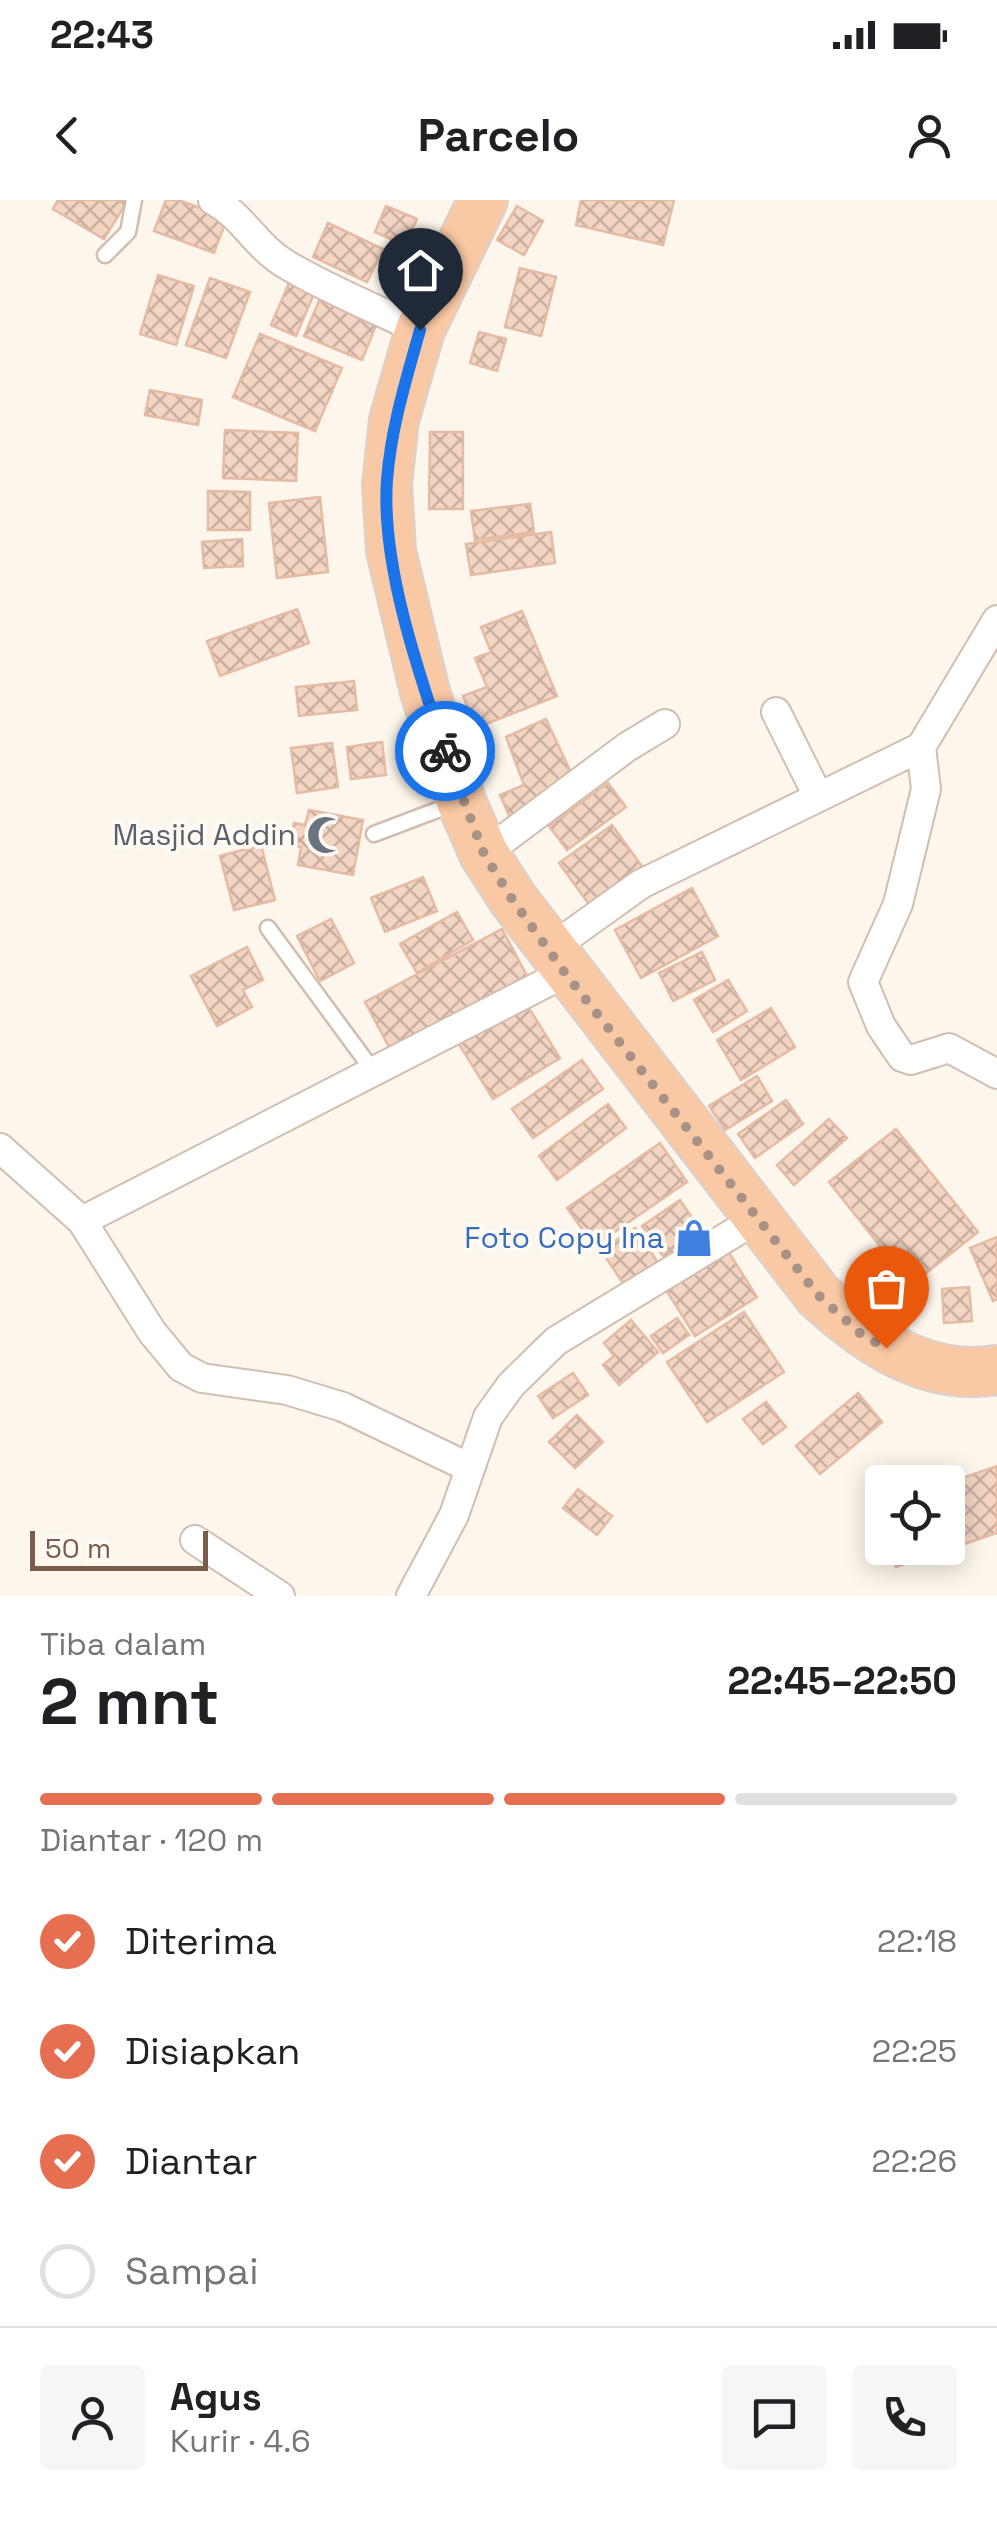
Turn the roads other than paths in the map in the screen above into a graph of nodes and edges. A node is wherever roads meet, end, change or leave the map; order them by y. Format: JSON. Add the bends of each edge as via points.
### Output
{"nodes":[{"id":1,"x":134,"y":200,"type":"edge"},
{"id":2,"x":213,"y":200,"type":"edge"},
{"id":3,"x":483,"y":200,"type":"edge"},
{"id":4,"x":239,"y":207,"type":"edge"},
{"id":5,"x":104,"y":255,"type":"dead end"},
{"id":6,"x":420,"y":330,"type":"junction"},
{"id":7,"x":997,"y":620,"type":"edge"},
{"id":8,"x":776,"y":712,"type":"dead end"},
{"id":9,"x":666,"y":724,"type":"dead end"},
{"id":10,"x":921,"y":746,"type":"junction"},
{"id":11,"x":818,"y":796,"type":"junction"},
{"id":12,"x":462,"y":801,"type":"junction"},
{"id":13,"x":374,"y":834,"type":"dead end"},
{"id":14,"x":484,"y":854,"type":"junction"},
{"id":15,"x":268,"y":928,"type":"dead end"},
{"id":16,"x":557,"y":961,"type":"junction"},
{"id":17,"x":374,"y":1072,"type":"junction"},
{"id":18,"x":997,"y":1074,"type":"edge"},
{"id":19,"x":0,"y":1148,"type":"edge"},
{"id":20,"x":755,"y":1220,"type":"junction"},
{"id":21,"x":82,"y":1221,"type":"junction"},
{"id":22,"x":997,"y":1370,"type":"edge"},
{"id":23,"x":468,"y":1467,"type":"junction"},
{"id":24,"x":195,"y":1540,"type":"dead end"},
{"id":25,"x":280,"y":1596,"type":"edge"},
{"id":26,"x":411,"y":1596,"type":"edge"}],
"edges":[{"from":1,"to":5,"type":"lane","via":[[128,232]]},
{"from":2,"to":4,"type":"street"},
{"from":3,"to":6,"type":"highway"},
{"from":4,"to":6,"type":"street","via":[[256,243],[286,265]]},
{"from":6,"to":12,"type":"highway","via":[[394,420],[386,484],[391,551],[425,692]]},
{"from":7,"to":10,"type":"street"},
{"from":8,"to":11,"type":"street"},
{"from":9,"to":14,"type":"street"},
{"from":10,"to":11,"type":"street"},
{"from":10,"to":18,"type":"street","via":[[926,789],[898,904],[864,992],[902,1057],[949,1048]]},
{"from":11,"to":16,"type":"street","via":[[641,884]]},
{"from":12,"to":13,"type":"lane"},
{"from":12,"to":14,"type":"highway"},
{"from":14,"to":16,"type":"highway"},
{"from":15,"to":17,"type":"lane"},
{"from":16,"to":17,"type":"street"},
{"from":16,"to":20,"type":"highway"},
{"from":17,"to":21,"type":"street"},
{"from":19,"to":21,"type":"street"},
{"from":20,"to":22,"type":"highway","via":[[862,1335],[910,1360],[975,1374]]},
{"from":20,"to":23,"type":"street","via":[[556,1341],[510,1385]]},
{"from":21,"to":23,"type":"street","via":[[181,1367],[202,1378],[287,1390],[343,1408]]},
{"from":23,"to":26,"type":"street","via":[[454,1515]]},
{"from":24,"to":25,"type":"street"}]}
